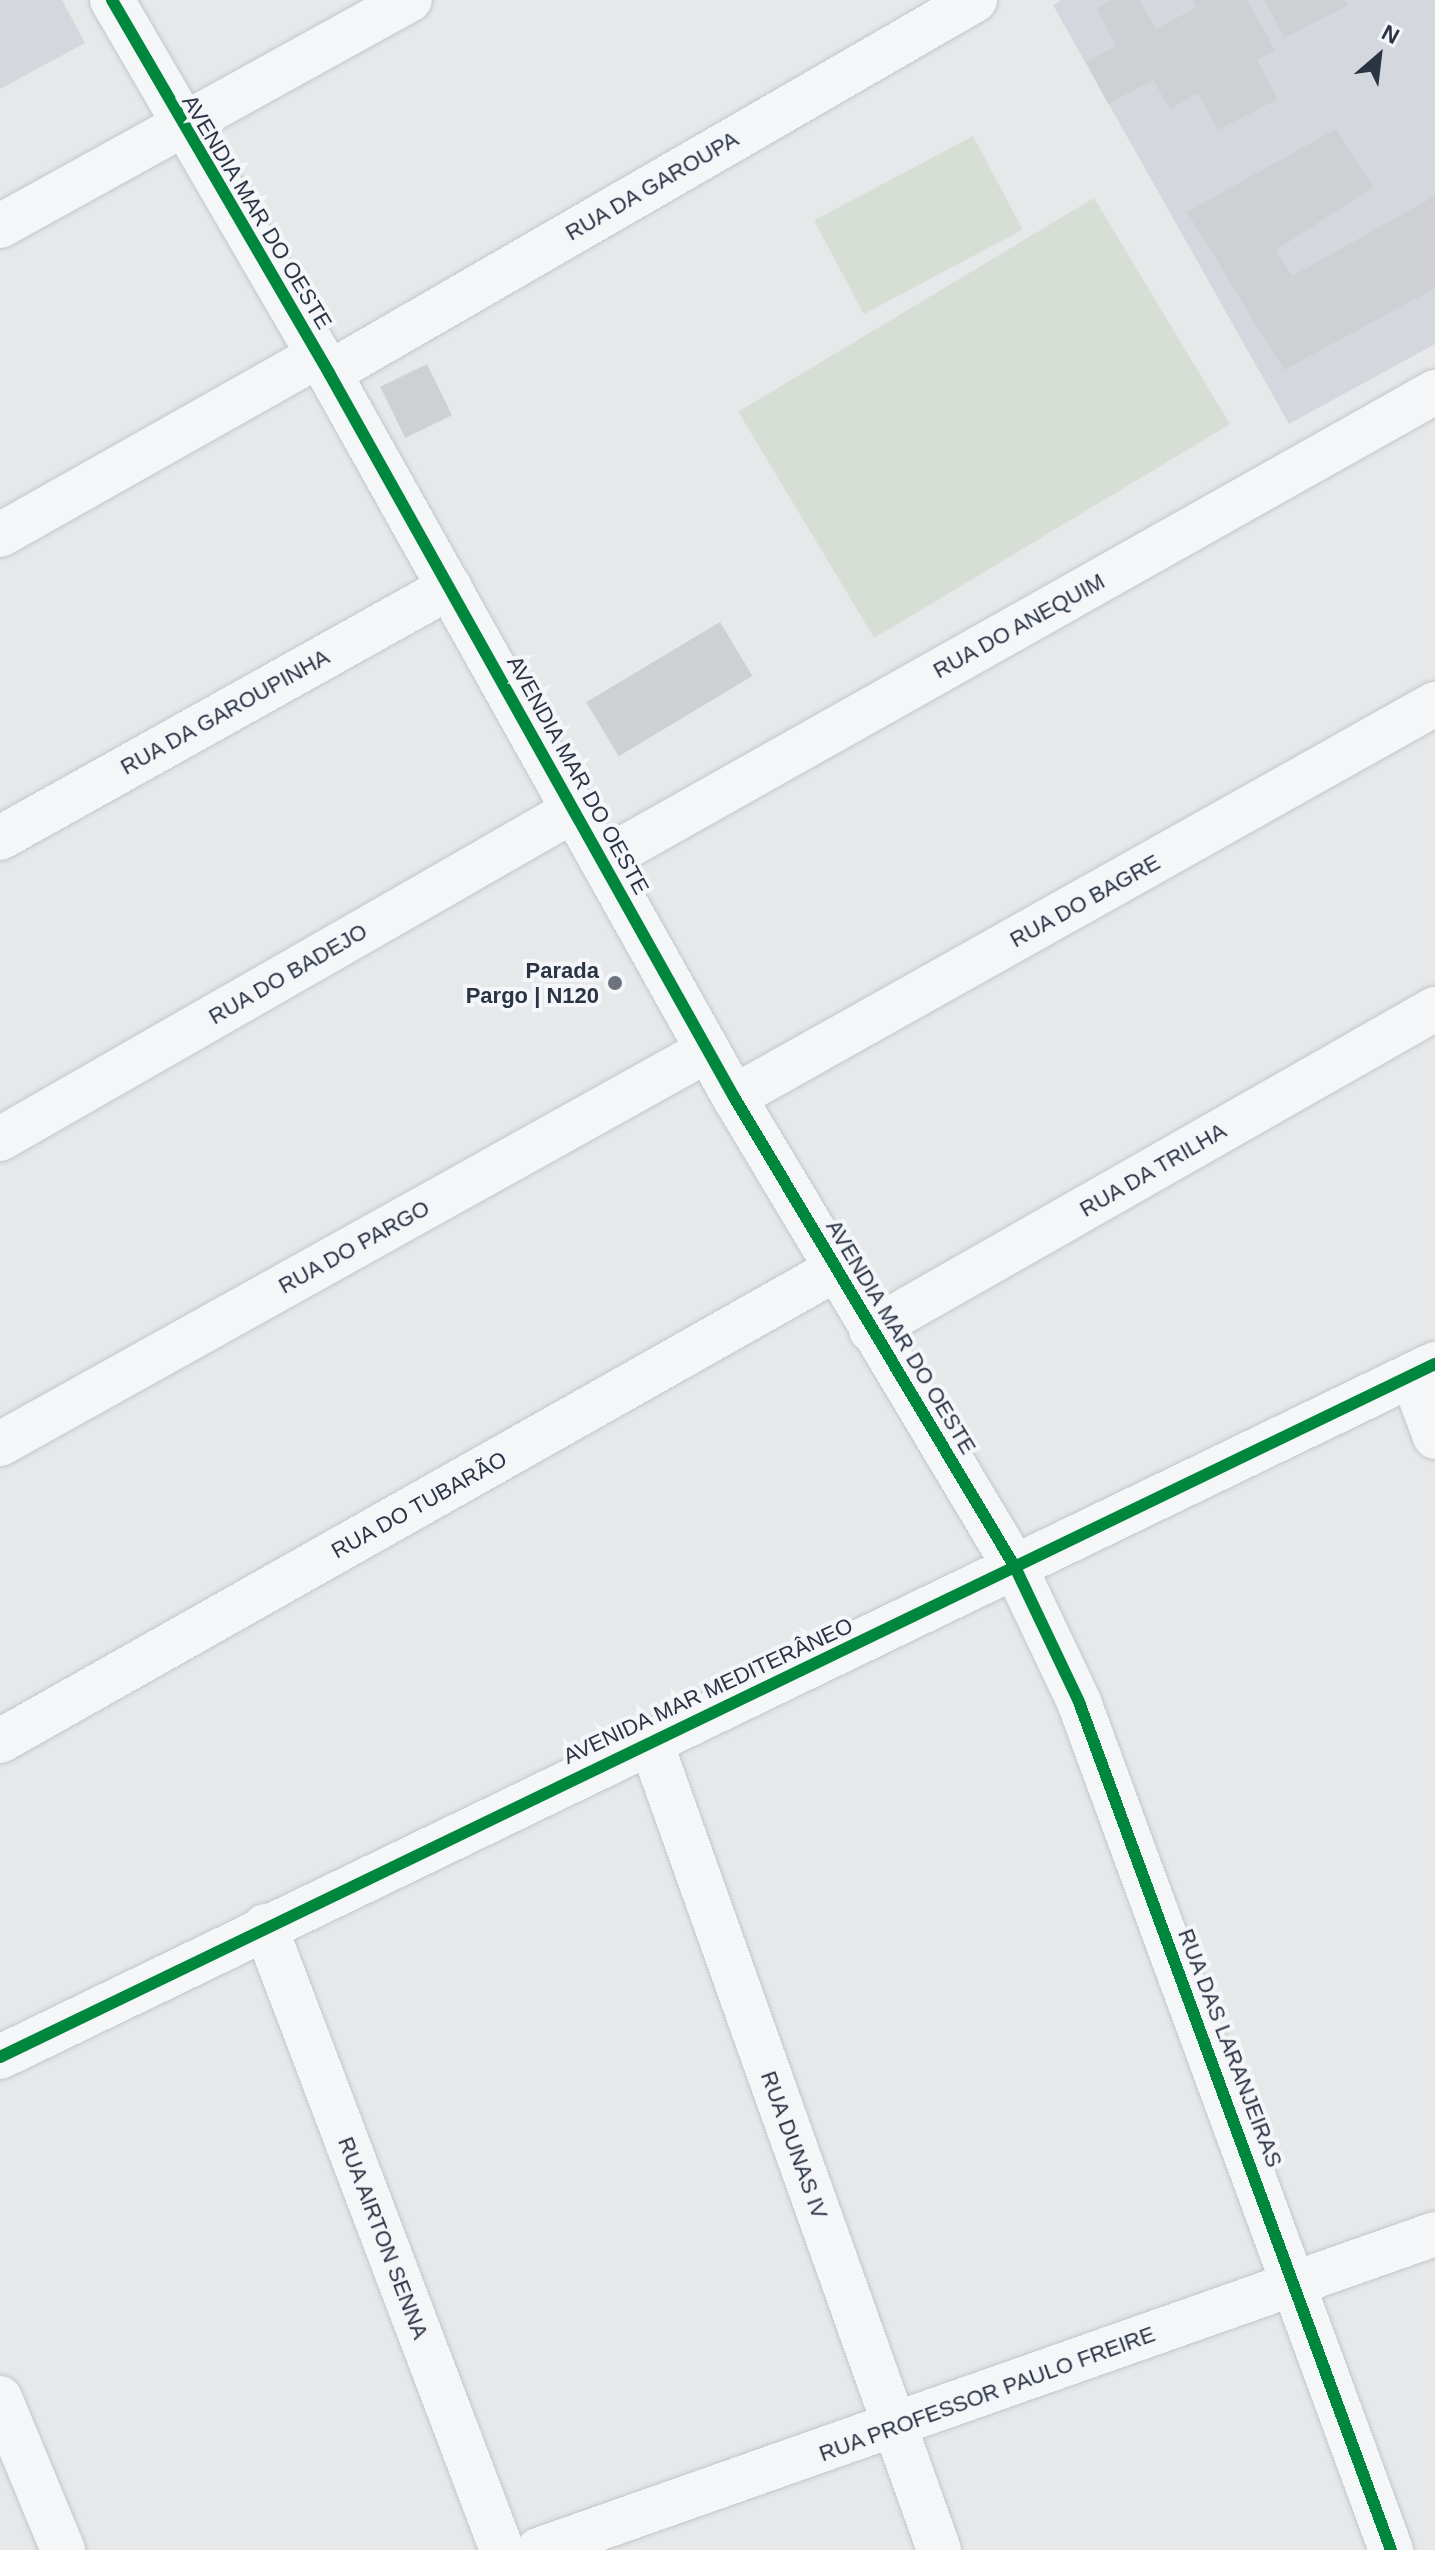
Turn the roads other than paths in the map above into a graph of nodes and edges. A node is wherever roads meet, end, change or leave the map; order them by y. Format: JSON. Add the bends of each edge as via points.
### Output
{"nodes":[{"id":1,"x":112,"y":0,"type":"edge"},
{"id":2,"x":410,"y":0,"type":"edge"},
{"id":3,"x":975,"y":0,"type":"edge"},
{"id":4,"x":182,"y":126,"type":"junction"},
{"id":5,"x":0,"y":226,"type":"edge"},
{"id":6,"x":324,"y":364,"type":"junction"},
{"id":7,"x":1435,"y":392,"type":"edge"},
{"id":8,"x":0,"y":535,"type":"edge"},
{"id":9,"x":450,"y":587,"type":"junction"},
{"id":10,"x":1435,"y":704,"type":"edge"},
{"id":11,"x":576,"y":809,"type":"junction"},
{"id":12,"x":0,"y":838,"type":"edge"},
{"id":13,"x":603,"y":860,"type":"junction"},
{"id":14,"x":1435,"y":1009,"type":"edge"},
{"id":15,"x":708,"y":1050,"type":"junction"},
{"id":16,"x":734,"y":1097,"type":"junction"},
{"id":17,"x":0,"y":1139,"type":"edge"},
{"id":18,"x":838,"y":1268,"type":"junction"},
{"id":19,"x":871,"y":1330,"type":"junction"},
{"id":20,"x":1424,"y":1370,"type":"edge"},
{"id":21,"x":1435,"y":1437,"type":"edge"},
{"id":22,"x":0,"y":1444,"type":"edge"},
{"id":23,"x":1015,"y":1567,"type":"junction"},
{"id":24,"x":650,"y":1740,"type":"junction"},
{"id":25,"x":0,"y":1741,"type":"edge"},
{"id":26,"x":265,"y":1926,"type":"junction"},
{"id":27,"x":0,"y":2057,"type":"edge"},
{"id":28,"x":1435,"y":2234,"type":"edge"},
{"id":29,"x":1297,"y":2282,"type":"junction"},
{"id":30,"x":0,"y":2398,"type":"edge"},
{"id":31,"x":894,"y":2428,"type":"junction"},
{"id":32,"x":63,"y":2550,"type":"edge"},
{"id":33,"x":502,"y":2550,"type":"edge"},
{"id":34,"x":538,"y":2550,"type":"edge"},
{"id":35,"x":939,"y":2550,"type":"edge"},
{"id":36,"x":1391,"y":2550,"type":"edge"}],
"edges":[{"from":1,"to":4,"type":"street","name":"AVENDIA MAR DO OESTE"},
{"from":2,"to":4,"type":"street"},
{"from":3,"to":6,"type":"street","name":"RUA DA GAROUPA"},
{"from":4,"to":5,"type":"street"},
{"from":4,"to":6,"type":"street","name":"AVENDIA MAR DO OESTE"},
{"from":6,"to":8,"type":"street","name":"RUA DA GAROUPA"},
{"from":6,"to":9,"type":"street","name":"AVENDIA MAR DO OESTE"},
{"from":7,"to":13,"type":"street","name":"RUA DO ANEQUIM"},
{"from":9,"to":11,"type":"street","name":"AVENDIA MAR DO OESTE"},
{"from":9,"to":12,"type":"street","name":"RUA DA GAROUPINHA"},
{"from":10,"to":16,"type":"street","name":"RUA DO BAGRE"},
{"from":11,"to":13,"type":"street","name":"AVENDIA MAR DO OESTE"},
{"from":11,"to":17,"type":"street","name":"RUA DO BADEJO"},
{"from":13,"to":15,"type":"street","name":"AVENDIA MAR DO OESTE"},
{"from":14,"to":19,"type":"street","name":"RUA DA TRILHA"},
{"from":15,"to":16,"type":"street","name":"AVENDIA MAR DO OESTE"},
{"from":15,"to":22,"type":"street","name":"RUA DO PARGO"},
{"from":16,"to":18,"type":"street","name":"AVENDIA MAR DO OESTE"},
{"from":18,"to":19,"type":"street","name":"AVENDIA MAR DO OESTE"},
{"from":18,"to":25,"type":"street","name":"RUA DO TUBARÃO"},
{"from":19,"to":23,"type":"street","name":"AVENDIA MAR DO OESTE"},
{"from":20,"to":21,"type":"street"},
{"from":20,"to":23,"type":"street","name":"AVENIDA MAR MEDITERÂNEO"},
{"from":23,"to":24,"type":"street","name":"AVENIDA MAR MEDITERÂNEO"},
{"from":23,"to":29,"type":"street","name":"RUA DAS LARANJEIRAS","via":[[1079,1702]]},
{"from":24,"to":26,"type":"street","name":"AVENIDA MAR MEDITERÂNEO"},
{"from":24,"to":31,"type":"street","name":"RUA DUNAS IV"},
{"from":26,"to":27,"type":"street","name":"AVENIDA MAR MEDITERÂNEO"},
{"from":26,"to":33,"type":"street","name":"RUA AIRTON SENNA"},
{"from":28,"to":29,"type":"street","name":"RUA PROFESSOR PAULO FREIRE"},
{"from":29,"to":31,"type":"street","name":"RUA PROFESSOR PAULO FREIRE"},
{"from":29,"to":36,"type":"street","name":"RUA DAS LARANJEIRAS"},
{"from":30,"to":32,"type":"street"},
{"from":31,"to":34,"type":"street","name":"RUA PROFESSOR PAULO FREIRE"},
{"from":31,"to":35,"type":"street","name":"RUA DUNAS IV"}]}
